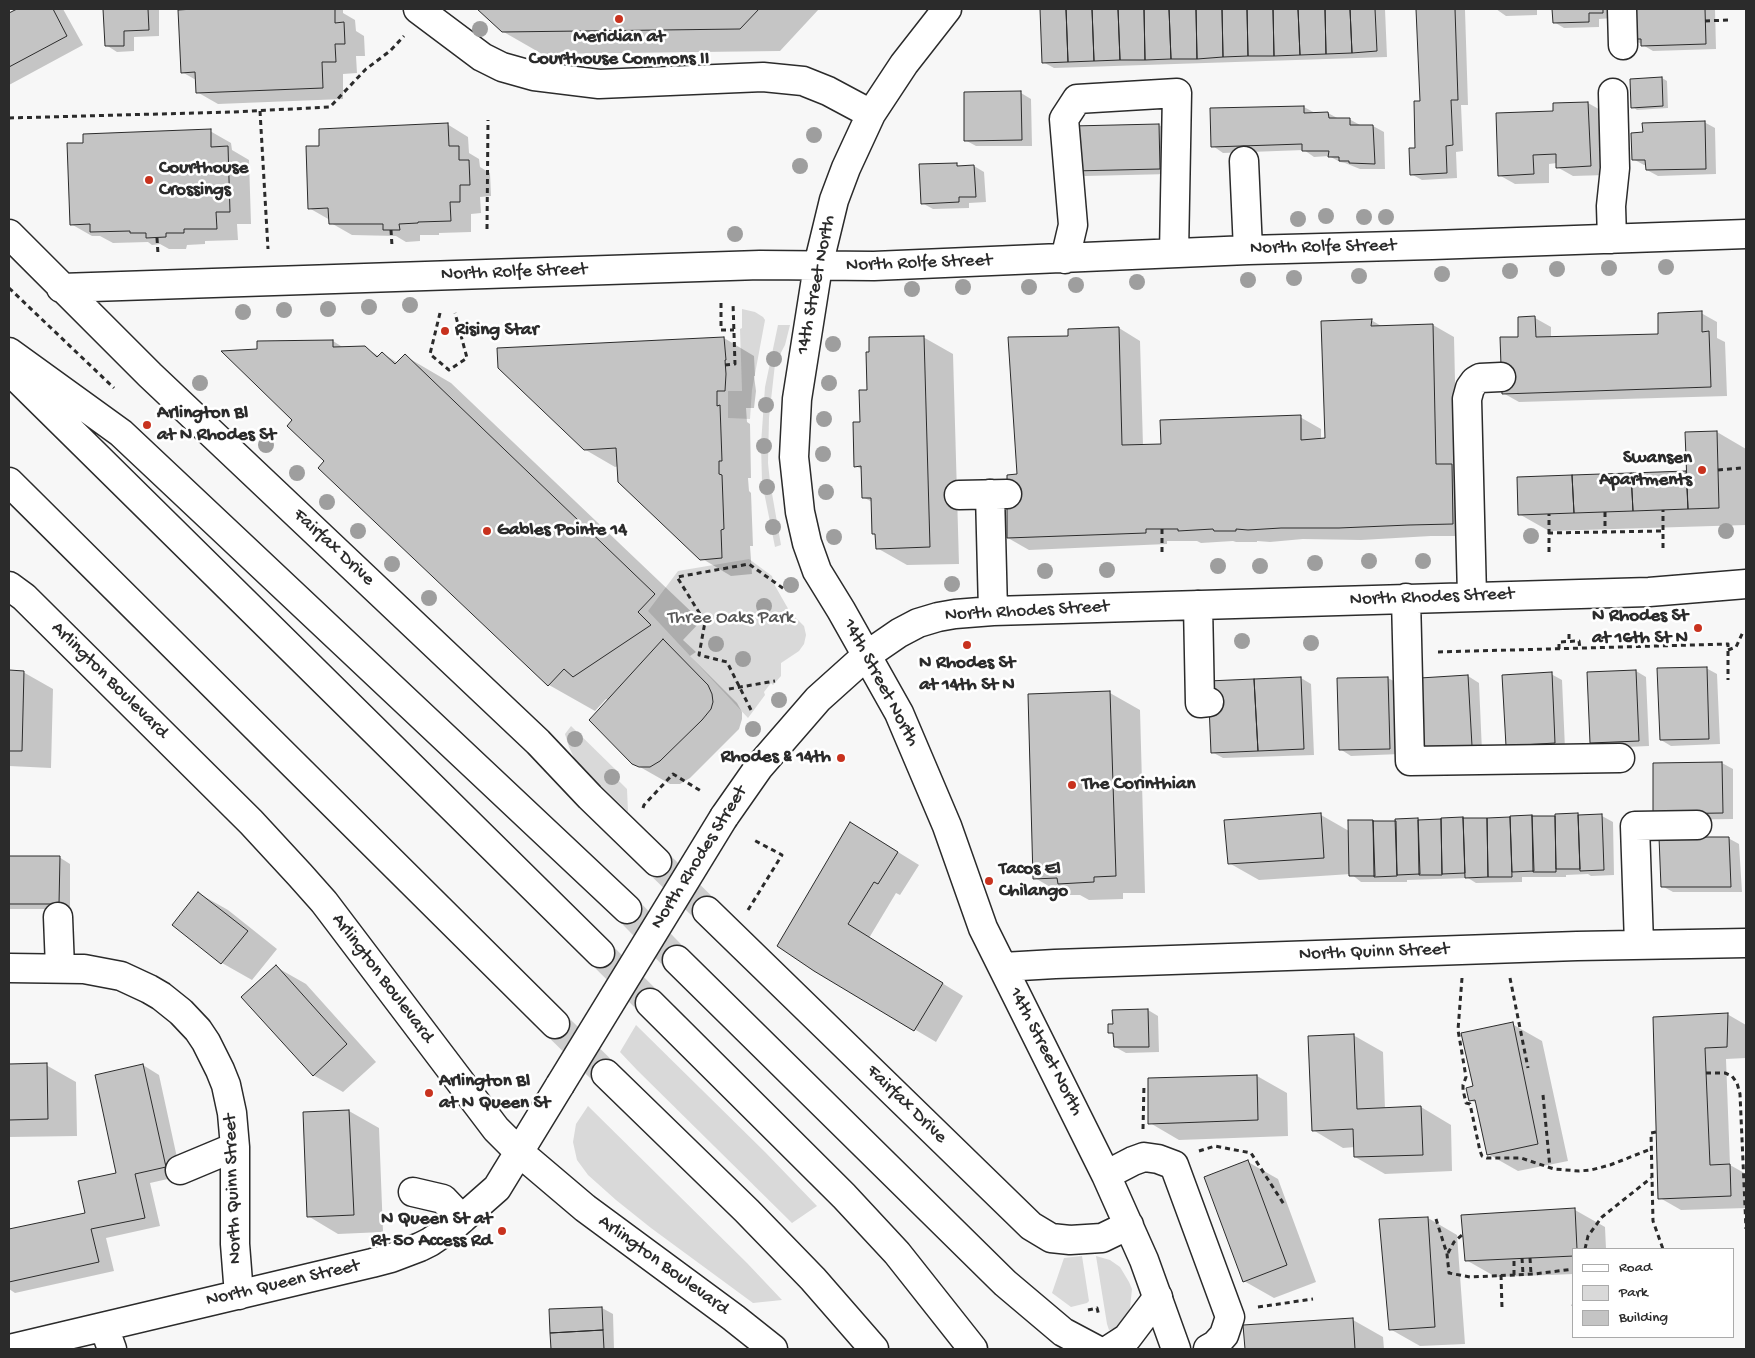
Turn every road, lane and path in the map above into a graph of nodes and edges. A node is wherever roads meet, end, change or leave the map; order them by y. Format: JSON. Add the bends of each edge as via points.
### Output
{"nodes":[{"id":1,"x":418,"y":9,"type":"edge"},
{"id":2,"x":948,"y":9,"type":"edge"},
{"id":3,"x":1622,"y":9,"type":"edge"},
{"id":4,"x":1728,"y":20,"type":"dead end"},
{"id":5,"x":1705,"y":21,"type":"dead end"},
{"id":6,"x":406,"y":34,"type":"dead end"},
{"id":7,"x":1623,"y":45,"type":"dead end"},
{"id":8,"x":1613,"y":93,"type":"dead end"},
{"id":9,"x":260,"y":110,"type":"junction"},
{"id":10,"x":871,"y":114,"type":"junction"},
{"id":11,"x":9,"y":118,"type":"edge"},
{"id":12,"x":488,"y":120,"type":"dead end"},
{"id":13,"x":1244,"y":161,"type":"dead end"},
{"id":14,"x":487,"y":229,"type":"dead end"},
{"id":15,"x":391,"y":230,"type":"dead end"},
{"id":16,"x":9,"y":234,"type":"edge"},
{"id":17,"x":1746,"y":234,"type":"edge"},
{"id":18,"x":157,"y":238,"type":"dead end"},
{"id":19,"x":1612,"y":239,"type":"junction"},
{"id":20,"x":392,"y":246,"type":"dead end"},
{"id":21,"x":268,"y":249,"type":"dead end"},
{"id":22,"x":1248,"y":250,"type":"junction"},
{"id":23,"x":1174,"y":253,"type":"junction"},
{"id":24,"x":158,"y":254,"type":"dead end"},
{"id":25,"x":1065,"y":259,"type":"junction"},
{"id":26,"x":818,"y":266,"type":"junction"},
{"id":27,"x":61,"y":288,"type":"junction"},
{"id":28,"x":721,"y":303,"type":"dead end"},
{"id":29,"x":733,"y":303,"type":"dead end"},
{"id":30,"x":440,"y":313,"type":"dead end"},
{"id":31,"x":455,"y":313,"type":"dead end"},
{"id":32,"x":734,"y":330,"type":"junction"},
{"id":33,"x":9,"y":352,"type":"edge"},
{"id":34,"x":725,"y":364,"type":"dead end"},
{"id":35,"x":9,"y":370,"type":"edge"},
{"id":36,"x":1501,"y":377,"type":"dead end"},
{"id":37,"x":1741,"y":468,"type":"dead end"},
{"id":38,"x":1718,"y":470,"type":"dead end"},
{"id":39,"x":9,"y":482,"type":"edge"},
{"id":40,"x":959,"y":495,"type":"dead end"},
{"id":41,"x":1663,"y":510,"type":"dead end"},
{"id":42,"x":1605,"y":512,"type":"dead end"},
{"id":43,"x":1549,"y":514,"type":"dead end"},
{"id":44,"x":1162,"y":529,"type":"dead end"},
{"id":45,"x":1663,"y":530,"type":"junction"},
{"id":46,"x":1605,"y":532,"type":"junction"},
{"id":47,"x":1548,"y":533,"type":"junction"},
{"id":48,"x":1663,"y":548,"type":"dead end"},
{"id":49,"x":1548,"y":552,"type":"dead end"},
{"id":50,"x":1162,"y":556,"type":"dead end"},
{"id":51,"x":1746,"y":584,"type":"edge"},
{"id":52,"x":9,"y":586,"type":"edge"},
{"id":53,"x":784,"y":589,"type":"dead end"},
{"id":54,"x":1472,"y":596,"type":"junction"},
{"id":55,"x":1406,"y":598,"type":"junction"},
{"id":56,"x":1198,"y":605,"type":"junction"},
{"id":57,"x":993,"y":611,"type":"junction"},
{"id":58,"x":1743,"y":632,"type":"dead end"},
{"id":59,"x":1569,"y":634,"type":"dead end"},
{"id":60,"x":1569,"y":642,"type":"junction"},
{"id":61,"x":1560,"y":649,"type":"junction"},
{"id":62,"x":1580,"y":649,"type":"junction"},
{"id":63,"x":1728,"y":650,"type":"junction"},
{"id":64,"x":1431,"y":653,"type":"dead end"},
{"id":65,"x":867,"y":655,"type":"junction"},
{"id":66,"x":1728,"y":680,"type":"dead end"},
{"id":67,"x":775,"y":681,"type":"dead end"},
{"id":68,"x":739,"y":687,"type":"junction"},
{"id":69,"x":729,"y":689,"type":"dead end"},
{"id":70,"x":1209,"y":702,"type":"dead end"},
{"id":71,"x":751,"y":710,"type":"dead end"},
{"id":72,"x":1620,"y":758,"type":"dead end"},
{"id":73,"x":701,"y":790,"type":"dead end"},
{"id":74,"x":642,"y":812,"type":"dead end"},
{"id":75,"x":1697,"y":826,"type":"dead end"},
{"id":76,"x":752,"y":839,"type":"dead end"},
{"id":77,"x":656,"y":862,"type":"tunnel mouth"},
{"id":78,"x":627,"y":909,"type":"tunnel mouth"},
{"id":79,"x":707,"y":911,"type":"tunnel mouth"},
{"id":80,"x":58,"y":917,"type":"dead end"},
{"id":81,"x":742,"y":918,"type":"dead end"},
{"id":82,"x":1746,"y":943,"type":"edge"},
{"id":83,"x":1639,"y":944,"type":"junction"},
{"id":84,"x":1504,"y":948,"type":"junction"},
{"id":85,"x":600,"y":953,"type":"tunnel mouth"},
{"id":86,"x":677,"y":960,"type":"tunnel mouth"},
{"id":87,"x":9,"y":968,"type":"edge"},
{"id":88,"x":60,"y":968,"type":"junction"},
{"id":89,"x":1003,"y":968,"type":"junction"},
{"id":90,"x":1462,"y":977,"type":"dead end"},
{"id":91,"x":650,"y":1003,"type":"tunnel mouth"},
{"id":92,"x":555,"y":1024,"type":"tunnel mouth"},
{"id":93,"x":1528,"y":1068,"type":"dead end"},
{"id":94,"x":1706,"y":1072,"type":"dead end"},
{"id":95,"x":606,"y":1074,"type":"tunnel mouth"},
{"id":96,"x":1144,"y":1084,"type":"dead end"},
{"id":97,"x":1543,"y":1095,"type":"dead end"},
{"id":98,"x":1143,"y":1120,"type":"dead end"},
{"id":99,"x":1656,"y":1132,"type":"dead end"},
{"id":100,"x":235,"y":1147,"type":"junction"},
{"id":101,"x":1651,"y":1149,"type":"junction"},
{"id":102,"x":519,"y":1152,"type":"junction"},
{"id":103,"x":1174,"y":1165,"type":"junction"},
{"id":104,"x":1550,"y":1168,"type":"junction"},
{"id":105,"x":180,"y":1170,"type":"dead end"},
{"id":106,"x":1106,"y":1175,"type":"junction"},
{"id":107,"x":1652,"y":1177,"type":"junction"},
{"id":108,"x":413,"y":1192,"type":"dead end"},
{"id":109,"x":1285,"y":1206,"type":"dead end"},
{"id":110,"x":462,"y":1219,"type":"junction"},
{"id":111,"x":1436,"y":1219,"type":"dead end"},
{"id":112,"x":1129,"y":1225,"type":"junction"},
{"id":113,"x":1746,"y":1230,"type":"edge"},
{"id":114,"x":1463,"y":1234,"type":"dead end"},
{"id":115,"x":1585,"y":1248,"type":"edge"},
{"id":116,"x":1663,"y":1248,"type":"edge"},
{"id":117,"x":1447,"y":1254,"type":"junction"},
{"id":118,"x":1522,"y":1258,"type":"dead end"},
{"id":119,"x":1530,"y":1258,"type":"dead end"},
{"id":120,"x":1514,"y":1259,"type":"dead end"},
{"id":121,"x":1572,"y":1269,"type":"edge"},
{"id":122,"x":1514,"y":1274,"type":"junction"},
{"id":123,"x":1523,"y":1274,"type":"junction"},
{"id":124,"x":1531,"y":1274,"type":"junction"},
{"id":125,"x":1501,"y":1275,"type":"junction"},
{"id":126,"x":239,"y":1295,"type":"junction"},
{"id":127,"x":1158,"y":1296,"type":"junction"},
{"id":128,"x":1312,"y":1299,"type":"dead end"},
{"id":129,"x":1502,"y":1308,"type":"dead end"},
{"id":130,"x":1230,"y":1317,"type":"junction"},
{"id":131,"x":108,"y":1338,"type":"edge"},
{"id":132,"x":9,"y":1349,"type":"edge"},
{"id":133,"x":773,"y":1349,"type":"edge"},
{"id":134,"x":874,"y":1349,"type":"edge"},
{"id":135,"x":973,"y":1349,"type":"edge"},
{"id":136,"x":1095,"y":1349,"type":"edge"},
{"id":137,"x":1110,"y":1349,"type":"edge"},
{"id":138,"x":1176,"y":1349,"type":"edge"},
{"id":139,"x":1208,"y":1349,"type":"edge"}],
"edges":[{"from":1,"to":10,"type":"main road","via":[[482,57],[502,67],[534,76],[599,84],[763,78],[803,81]]},
{"from":2,"to":10,"type":"main road","name":"14th Street North","via":[[904,64]]},
{"from":3,"to":7,"type":"main road"},
{"from":4,"to":5,"type":"path"},
{"from":6,"to":9,"type":"path","via":[[330,107]]},
{"from":8,"to":19,"type":"main road"},
{"from":9,"to":11,"type":"path"},
{"from":9,"to":21,"type":"path"},
{"from":10,"to":26,"type":"main road","name":"14th Street North","via":[[834,200]]},
{"from":12,"to":14,"type":"path"},
{"from":13,"to":22,"type":"main road"},
{"from":15,"to":20,"type":"path"},
{"from":16,"to":27,"type":"main road","name":"Fairfax Drive"},
{"from":17,"to":19,"type":"main road","name":"North Rolfe Street"},
{"from":18,"to":24,"type":"path"},
{"from":19,"to":22,"type":"main road","name":"North Rolfe Street"},
{"from":22,"to":23,"type":"main road","name":"North Rolfe Street"},
{"from":23,"to":25,"type":"main road","name":"North Rolfe Street"},
{"from":23,"to":25,"type":"main road","via":[[1177,93],[1077,99],[1064,119],[1073,225]]},
{"from":25,"to":26,"type":"main road","name":"North Rolfe Street"},
{"from":26,"to":27,"type":"main road","name":"North Rolfe Street","via":[[760,265]]},
{"from":26,"to":65,"type":"main road","name":"14th Street North","via":[[796,414],[794,457],[798,496],[807,543],[816,569]]},
{"from":27,"to":77,"type":"main road","name":"Fairfax Drive","via":[[538,742]]},
{"from":28,"to":32,"type":"path","via":[[721,330]]},
{"from":29,"to":32,"type":"path"},
{"from":30,"to":31,"type":"path","via":[[430,354],[449,370],[467,358]]},
{"from":32,"to":34,"type":"path","via":[[735,364]]},
{"from":33,"to":78,"type":"main road","via":[[121,433]]},
{"from":35,"to":85,"type":"main road"},
{"from":36,"to":54,"type":"main road","via":[[1475,381],[1467,399]]},
{"from":37,"to":38,"type":"path"},
{"from":39,"to":92,"type":"main road"},
{"from":40,"to":57,"type":"main road","via":[[998,494]]},
{"from":41,"to":45,"type":"path"},
{"from":42,"to":46,"type":"path"},
{"from":43,"to":47,"type":"path"},
{"from":44,"to":50,"type":"path"},
{"from":45,"to":46,"type":"path"},
{"from":45,"to":48,"type":"path"},
{"from":46,"to":47,"type":"path"},
{"from":47,"to":49,"type":"path"},
{"from":51,"to":54,"type":"main road","name":"North Rhodes Street","via":[[1649,592]]},
{"from":52,"to":102,"type":"main road","name":"Arlington Boulevard","via":[[31,604],[300,875],[324,902],[496,1129]]},
{"from":53,"to":68,"type":"path","via":[[749,564],[676,577],[705,622],[699,655],[727,662]]},
{"from":54,"to":55,"type":"main road","name":"North Rhodes Street"},
{"from":55,"to":56,"type":"main road","name":"North Rhodes Street"},
{"from":55,"to":72,"type":"main road","via":[[1410,760]]},
{"from":56,"to":57,"type":"main road","name":"North Rhodes Street"},
{"from":56,"to":70,"type":"main road","via":[[1200,703]]},
{"from":57,"to":65,"type":"main road","name":"North Rhodes Street","via":[[926,620],[904,630]]},
{"from":58,"to":63,"type":"path","via":[[1736,647]]},
{"from":59,"to":60,"type":"path"},
{"from":60,"to":61,"type":"path","via":[[1559,642]]},
{"from":60,"to":62,"type":"path","via":[[1579,641]]},
{"from":61,"to":62,"type":"path"},
{"from":61,"to":64,"type":"path"},
{"from":62,"to":63,"type":"path","via":[[1728,644]]},
{"from":63,"to":66,"type":"path"},
{"from":65,"to":89,"type":"main road","name":"14th Street North","via":[[913,743],[984,928]]},
{"from":65,"to":102,"type":"main road","name":"North Rhodes Street","bridge":true,"via":[[818,699],[759,767],[724,817]]},
{"from":67,"to":68,"type":"path"},
{"from":68,"to":69,"type":"path"},
{"from":68,"to":71,"type":"path"},
{"from":73,"to":74,"type":"path","via":[[673,774],[644,805]]},
{"from":75,"to":83,"type":"main road","via":[[1635,826]]},
{"from":76,"to":81,"type":"path","via":[[782,855]]},
{"from":79,"to":112,"type":"main road","name":"Fairfax Drive","via":[[1031,1226],[1051,1238],[1070,1240],[1102,1238]]},
{"from":80,"to":88,"type":"main road"},
{"from":82,"to":83,"type":"main road","name":"North Quinn Street"},
{"from":83,"to":84,"type":"main road","name":"North Quinn Street"},
{"from":84,"to":89,"type":"main road","name":"North Quinn Street","via":[[1065,963]]},
{"from":84,"to":93,"type":"path"},
{"from":86,"to":136,"type":"main road","via":[[1005,1283],[1063,1332]]},
{"from":87,"to":88,"type":"main road","name":"North Quinn Street"},
{"from":88,"to":100,"type":"main road","name":"North Quinn Street","via":[[91,969],[121,976],[155,992],[190,1020],[206,1042],[226,1085]]},
{"from":89,"to":106,"type":"main road","name":"14th Street North"},
{"from":90,"to":104,"type":"path","via":[[1458,1030],[1466,1077],[1463,1090],[1466,1103],[1470,1104],[1482,1156],[1521,1158]]},
{"from":91,"to":135,"type":"main road","via":[[844,1196],[897,1254]]},
{"from":94,"to":113,"type":"path","via":[[1725,1073],[1738,1083]]},
{"from":95,"to":134,"type":"main road","via":[[807,1272]]},
{"from":96,"to":98,"type":"path"},
{"from":97,"to":104,"type":"path"},
{"from":99,"to":101,"type":"path","via":[[1651,1133]]},
{"from":100,"to":105,"type":"main road"},
{"from":100,"to":126,"type":"main road","name":"North Quinn Street","via":[[235,1244]]},
{"from":101,"to":104,"type":"path","via":[[1591,1170]]},
{"from":101,"to":107,"type":"path"},
{"from":102,"to":110,"type":"main road","name":"North Queen Street","via":[[497,1188]]},
{"from":102,"to":133,"type":"main road","name":"Arlington Boulevard","via":[[610,1227]]},
{"from":103,"to":106,"type":"main road","via":[[1144,1157]]},
{"from":103,"to":109,"type":"path","via":[[1179,1158],[1215,1146],[1251,1153]]},
{"from":103,"to":130,"type":"main road"},
{"from":106,"to":112,"type":"main road","name":"14th Street North"},
{"from":107,"to":115,"type":"path","via":[[1602,1217],[1592,1229]]},
{"from":107,"to":116,"type":"path","via":[[1653,1221]]},
{"from":108,"to":110,"type":"main road","via":[[443,1199]]},
{"from":110,"to":126,"type":"main road","name":"North Queen Street","via":[[430,1242],[398,1256]]},
{"from":111,"to":117,"type":"path"},
{"from":112,"to":127,"type":"main road","name":"14th Street North"},
{"from":114,"to":117,"type":"path"},
{"from":117,"to":125,"type":"path","via":[[1448,1273],[1470,1277]]},
{"from":118,"to":123,"type":"path"},
{"from":119,"to":124,"type":"path"},
{"from":120,"to":122,"type":"path"},
{"from":121,"to":124,"type":"path"},
{"from":122,"to":123,"type":"path"},
{"from":122,"to":125,"type":"path"},
{"from":123,"to":124,"type":"path"},
{"from":125,"to":129,"type":"path"},
{"from":126,"to":131,"type":"main road","name":"North Queen Street"},
{"from":127,"to":137,"type":"main road","via":[[1127,1338]]},
{"from":127,"to":138,"type":"main road","name":"14th Street North"},
{"from":128,"to":130,"type":"path","via":[[1244,1310]]},
{"from":130,"to":139,"type":"main road","via":[[1224,1335]]},
{"from":131,"to":132,"type":"main road","name":"North Queen Street"}]}
